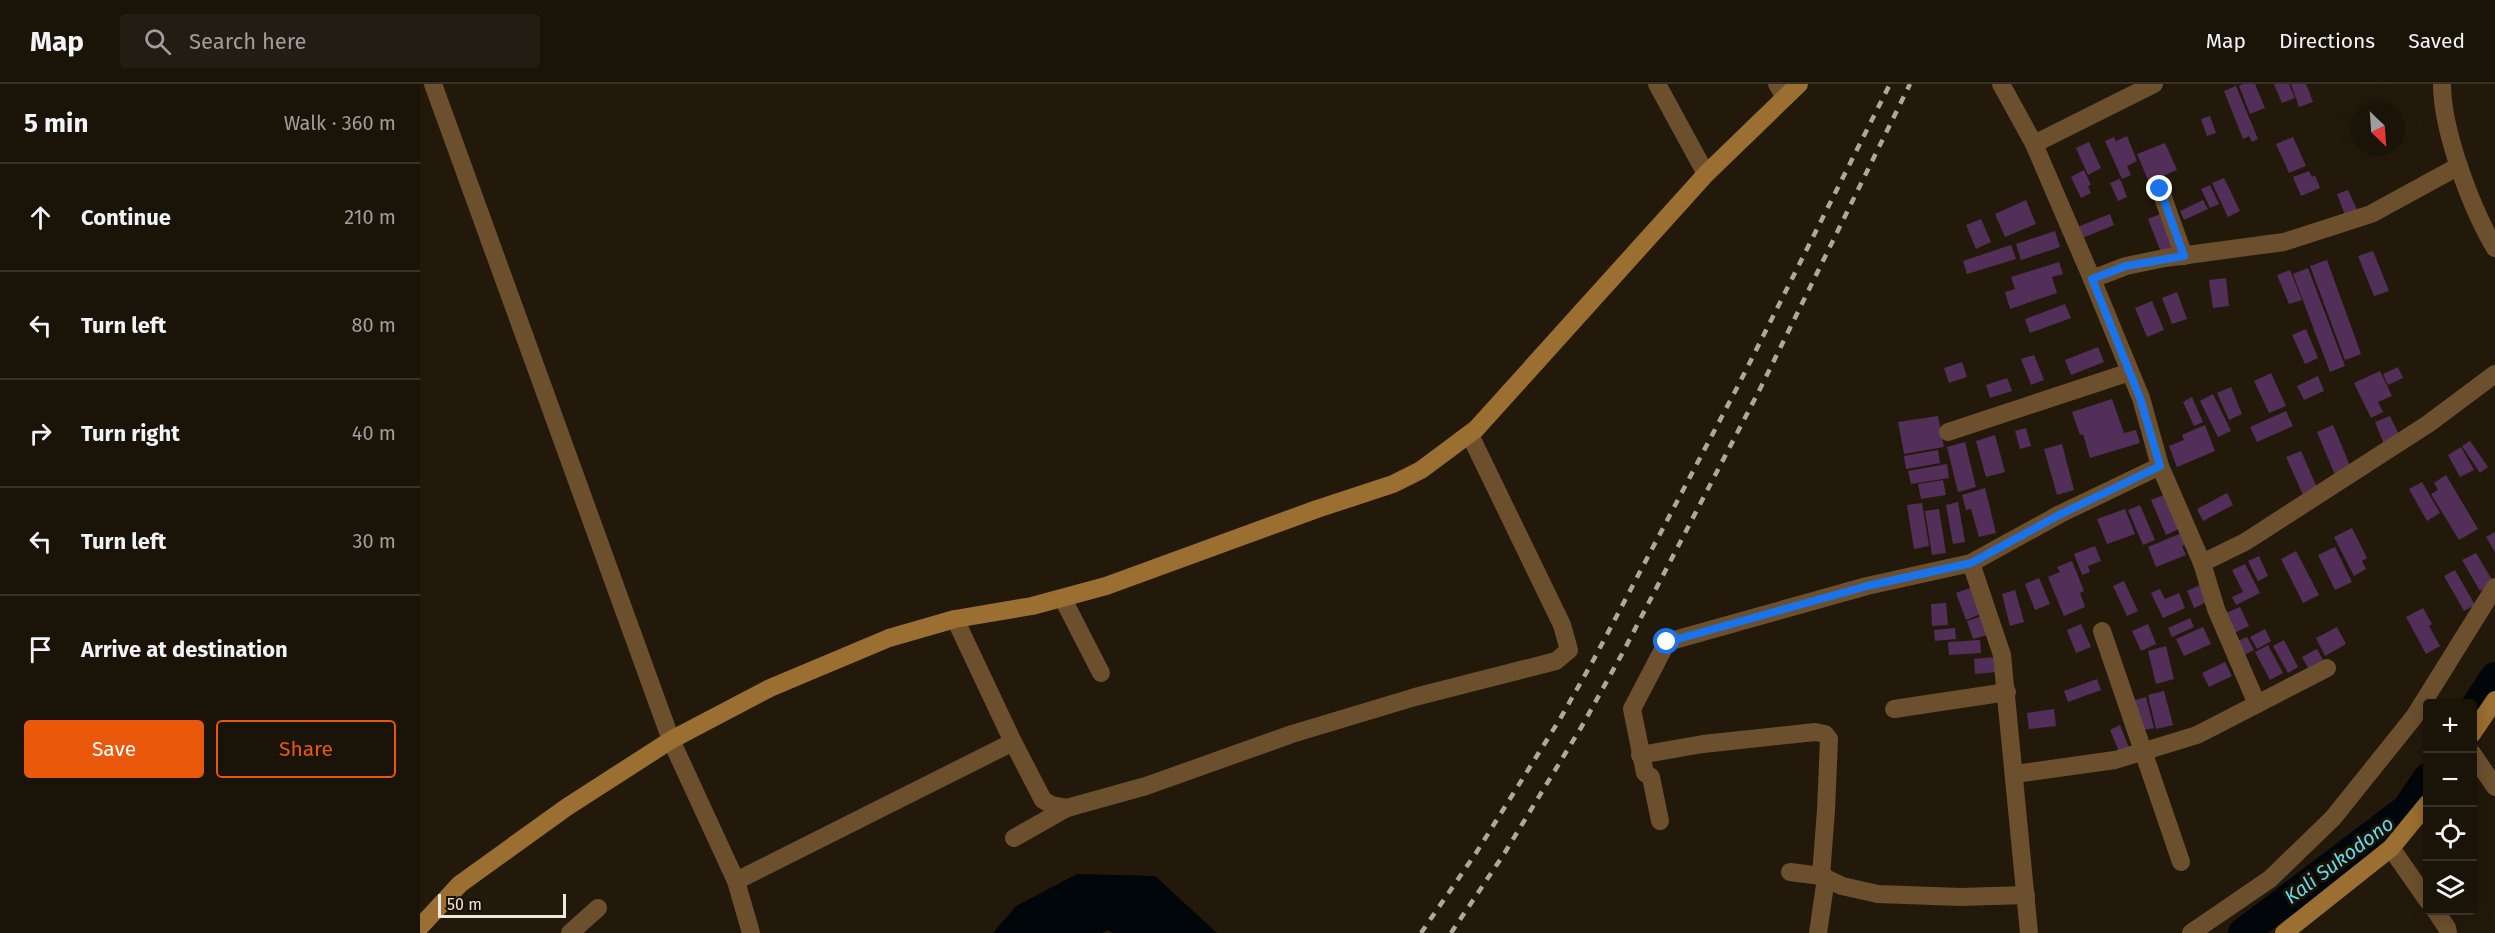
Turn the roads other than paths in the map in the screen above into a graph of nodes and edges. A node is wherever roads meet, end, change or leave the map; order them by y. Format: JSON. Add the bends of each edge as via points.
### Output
{"nodes":[{"id":1,"x":433,"y":84,"type":"edge"},
{"id":2,"x":1657,"y":84,"type":"edge"},
{"id":3,"x":1799,"y":84,"type":"edge"},
{"id":4,"x":2001,"y":84,"type":"edge"},
{"id":5,"x":2154,"y":84,"type":"edge"},
{"id":6,"x":2442,"y":84,"type":"edge"},
{"id":7,"x":1781,"y":91,"type":"edge"},
{"id":8,"x":2034,"y":144,"type":"junction"},
{"id":9,"x":2459,"y":166,"type":"junction"},
{"id":10,"x":1706,"y":174,"type":"junction"},
{"id":11,"x":2160,"y":189,"type":"dead end"},
{"id":12,"x":2495,"y":248,"type":"edge"},
{"id":13,"x":2184,"y":256,"type":"junction"},
{"id":14,"x":2092,"y":279,"type":"junction"},
{"id":15,"x":2130,"y":372,"type":"junction"},
{"id":16,"x":2495,"y":374,"type":"edge"},
{"id":17,"x":1948,"y":432,"type":"dead end"},
{"id":18,"x":1470,"y":435,"type":"junction"},
{"id":19,"x":2160,"y":466,"type":"junction"},
{"id":20,"x":1971,"y":563,"type":"junction"},
{"id":21,"x":2202,"y":563,"type":"junction"},
{"id":22,"x":2495,"y":587,"type":"edge"},
{"id":23,"x":1063,"y":599,"type":"junction"},
{"id":24,"x":955,"y":619,"type":"junction"},
{"id":25,"x":2102,"y":631,"type":"dead end"},
{"id":26,"x":2327,"y":668,"type":"dead end"},
{"id":27,"x":1101,"y":673,"type":"dead end"},
{"id":28,"x":2007,"y":692,"type":"junction"},
{"id":29,"x":2495,"y":700,"type":"edge"},
{"id":30,"x":2257,"y":704,"type":"junction"},
{"id":31,"x":1894,"y":709,"type":"dead end"},
{"id":32,"x":2477,"y":727,"type":"edge"},
{"id":33,"x":671,"y":740,"type":"junction"},
{"id":34,"x":1013,"y":742,"type":"junction"},
{"id":35,"x":2144,"y":751,"type":"junction"},
{"id":36,"x":1640,"y":755,"type":"junction"},
{"id":37,"x":2477,"y":760,"type":"edge"},
{"id":38,"x":2015,"y":774,"type":"junction"},
{"id":39,"x":2495,"y":787,"type":"edge"},
{"id":40,"x":2424,"y":807,"type":"edge"},
{"id":41,"x":1067,"y":808,"type":"junction"},
{"id":42,"x":1660,"y":821,"type":"dead end"},
{"id":43,"x":1014,"y":838,"type":"dead end"},
{"id":44,"x":2391,"y":848,"type":"junction"},
{"id":45,"x":2181,"y":862,"type":"dead end"},
{"id":46,"x":1790,"y":872,"type":"dead end"},
{"id":47,"x":1824,"y":877,"type":"junction"},
{"id":48,"x":736,"y":881,"type":"junction"},
{"id":49,"x":2423,"y":894,"type":"edge"},
{"id":50,"x":2026,"y":896,"type":"junction"},
{"id":51,"x":598,"y":908,"type":"dead end"},
{"id":52,"x":2438,"y":915,"type":"edge"},
{"id":53,"x":420,"y":927,"type":"edge"},
{"id":54,"x":570,"y":933,"type":"edge"},
{"id":55,"x":751,"y":933,"type":"edge"},
{"id":56,"x":1818,"y":933,"type":"edge"},
{"id":57,"x":2029,"y":933,"type":"edge"},
{"id":58,"x":2191,"y":933,"type":"edge"},
{"id":59,"x":2284,"y":933,"type":"edge"},
{"id":60,"x":2448,"y":933,"type":"edge"}],
"edges":[{"from":1,"to":33,"type":"street"},
{"from":2,"to":10,"type":"street"},
{"from":3,"to":7,"type":"street"},
{"from":4,"to":8,"type":"street"},
{"from":5,"to":8,"type":"street"},
{"from":6,"to":9,"type":"street","via":[[2442,100]]},
{"from":7,"to":10,"type":"street"},
{"from":8,"to":14,"type":"street"},
{"from":9,"to":12,"type":"street","via":[[2481,225]]},
{"from":9,"to":13,"type":"street","via":[[2371,214],[2284,242]]},
{"from":10,"to":18,"type":"street"},
{"from":11,"to":13,"type":"street"},
{"from":13,"to":14,"type":"street","via":[[2126,266]]},
{"from":14,"to":15,"type":"street"},
{"from":15,"to":17,"type":"street"},
{"from":15,"to":19,"type":"street"},
{"from":16,"to":21,"type":"street","via":[[2428,424],[2246,542]]},
{"from":18,"to":23,"type":"street","via":[[1421,470],[1393,484]]},
{"from":18,"to":41,"type":"street","via":[[1562,625],[1569,650],[1556,661],[1415,697],[1292,734],[1146,786]]},
{"from":19,"to":20,"type":"street"},
{"from":19,"to":21,"type":"street"},
{"from":20,"to":28,"type":"street","via":[[2002,655]]},
{"from":20,"to":36,"type":"street","via":[[1867,586],[1667,642],[1632,710]]},
{"from":21,"to":30,"type":"street","via":[[2216,609]]},
{"from":22,"to":58,"type":"street","via":[[2414,717],[2333,818],[2270,879]]},
{"from":23,"to":24,"type":"street"},
{"from":23,"to":27,"type":"street"},
{"from":24,"to":33,"type":"street","via":[[848,654],[770,688]]},
{"from":24,"to":34,"type":"street"},
{"from":25,"to":35,"type":"street"},
{"from":26,"to":30,"type":"street"},
{"from":28,"to":31,"type":"street"},
{"from":28,"to":38,"type":"street"},
{"from":29,"to":32,"type":"street"},
{"from":30,"to":35,"type":"street","via":[[2197,735]]},
{"from":33,"to":48,"type":"street"},
{"from":33,"to":53,"type":"street","via":[[495,857],[460,884]]},
{"from":34,"to":41,"type":"street","via":[[1042,800]]},
{"from":34,"to":48,"type":"street"},
{"from":35,"to":38,"type":"street","via":[[2115,760]]},
{"from":35,"to":45,"type":"street"},
{"from":36,"to":42,"type":"street","via":[[1645,773],[1651,777]]},
{"from":36,"to":47,"type":"street","via":[[1703,744],[1825,734],[1828,739]]},
{"from":37,"to":39,"type":"street"},
{"from":38,"to":50,"type":"street"},
{"from":40,"to":44,"type":"street"},
{"from":41,"to":43,"type":"street"},
{"from":44,"to":49,"type":"street"},
{"from":44,"to":59,"type":"street"},
{"from":46,"to":47,"type":"street"},
{"from":47,"to":50,"type":"street","via":[[1842,886],[1889,895]]},
{"from":47,"to":56,"type":"street"},
{"from":48,"to":55,"type":"street"},
{"from":50,"to":57,"type":"street"},
{"from":51,"to":54,"type":"street"},
{"from":52,"to":60,"type":"street"}]}
